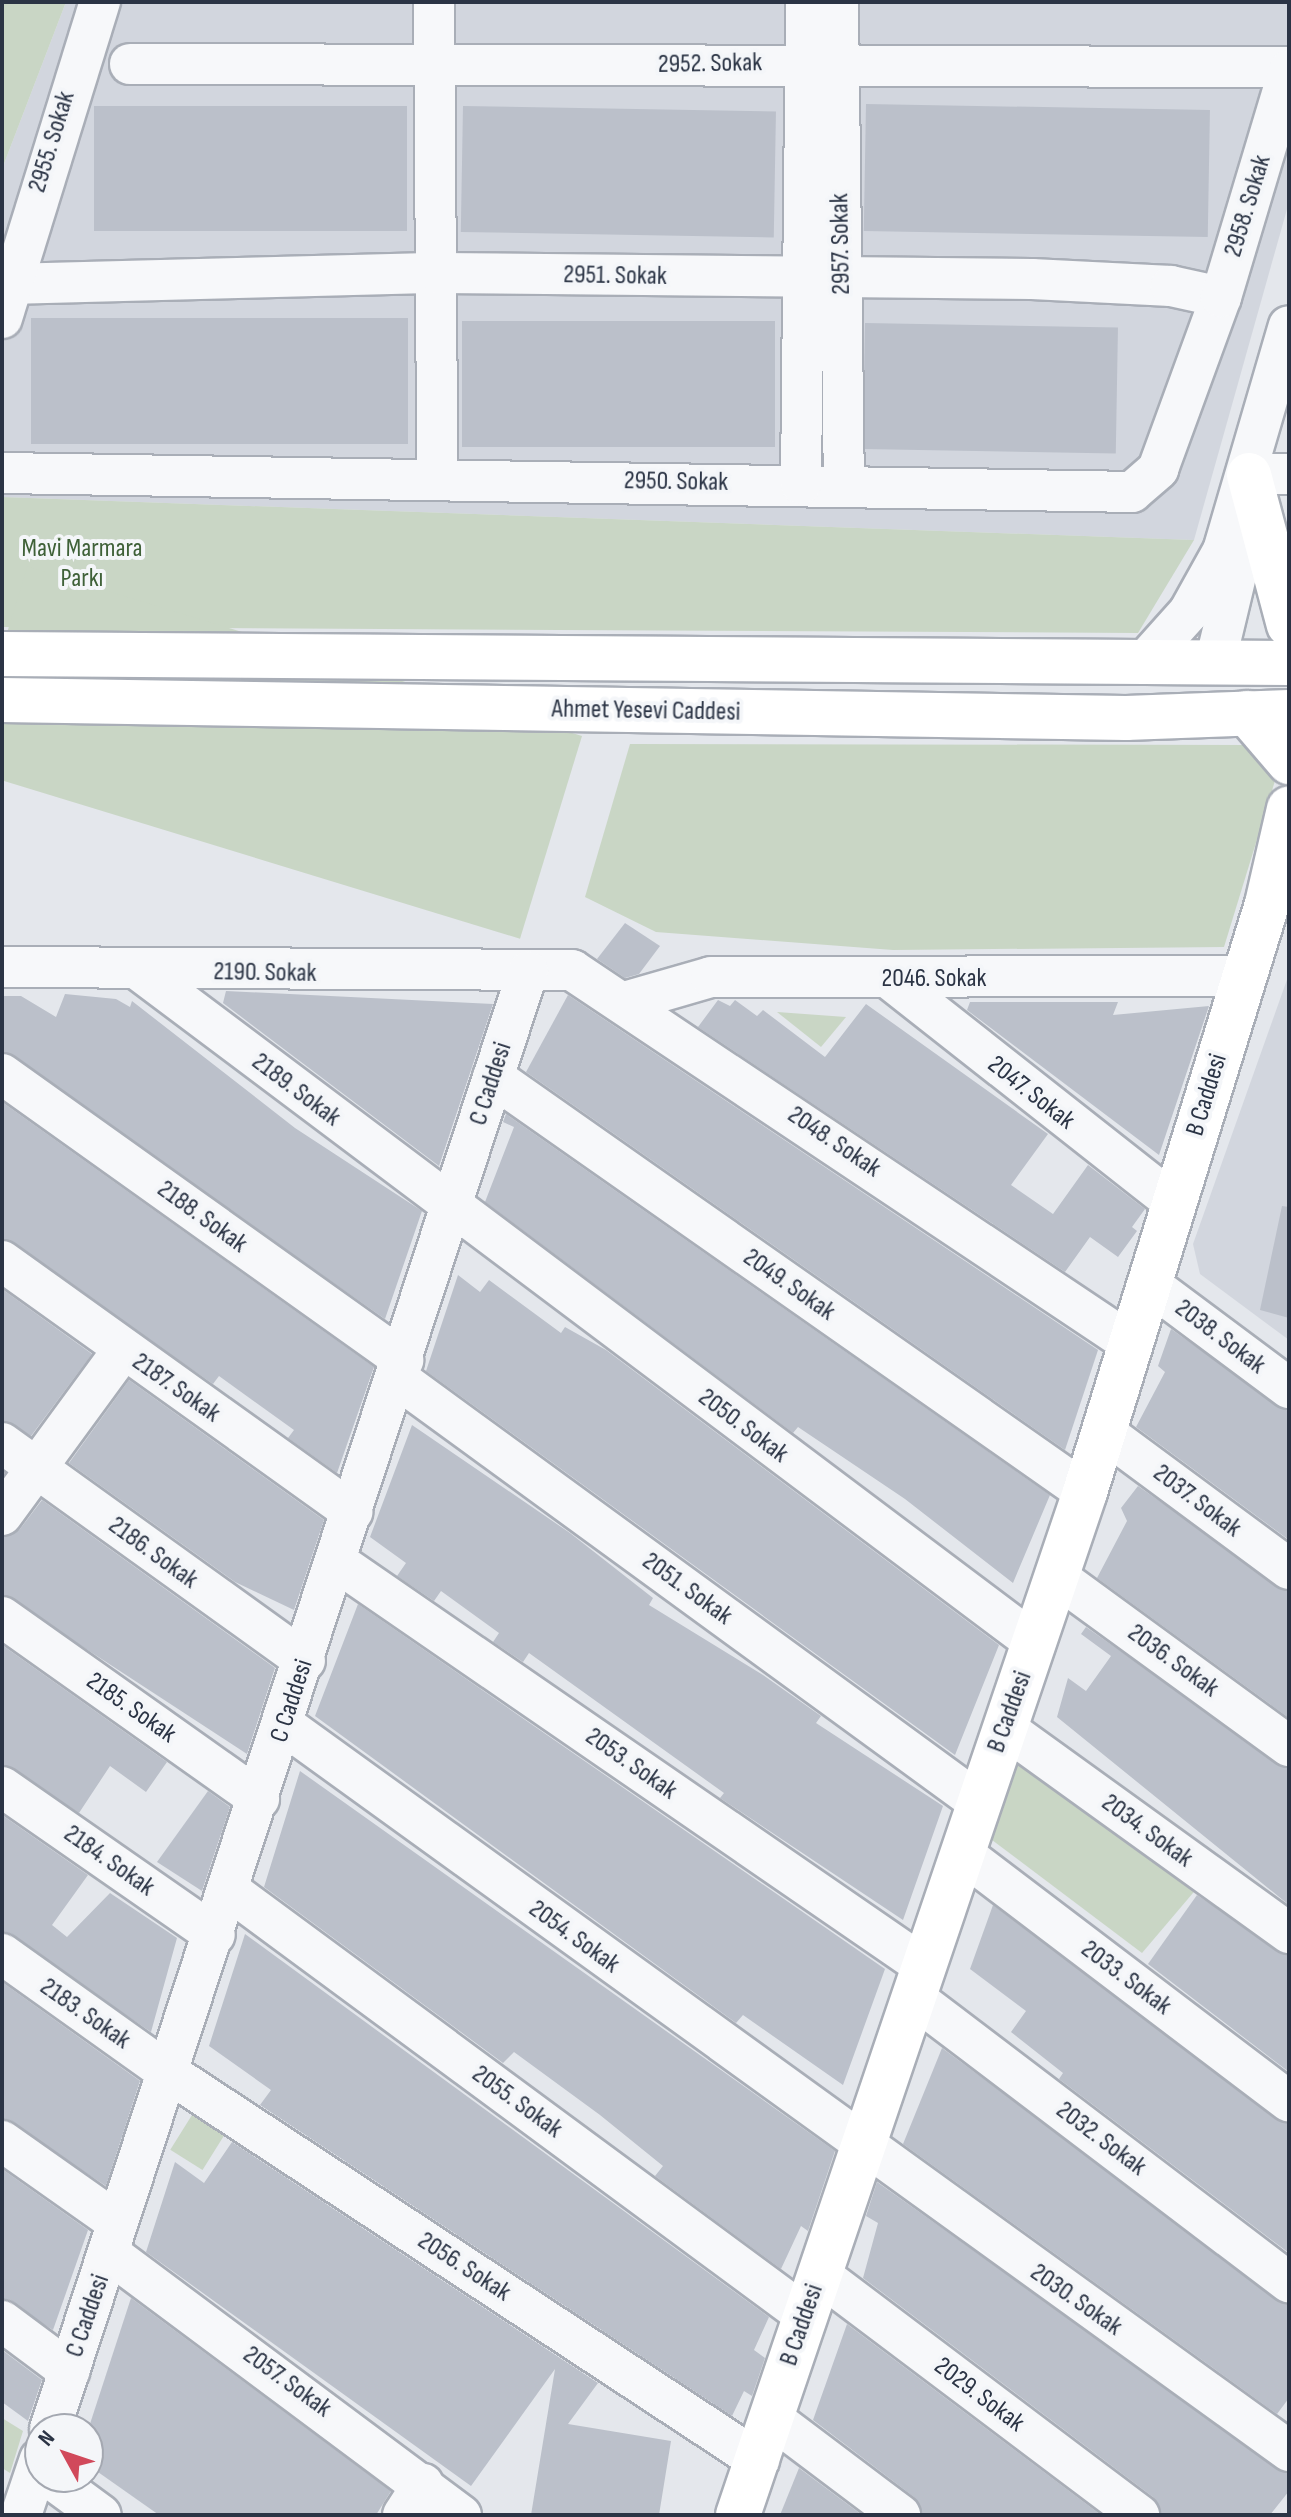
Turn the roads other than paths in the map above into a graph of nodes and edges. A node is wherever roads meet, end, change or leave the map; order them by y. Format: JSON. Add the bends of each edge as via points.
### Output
{"nodes":[{"id":1,"x":100,"y":2,"type":"edge"},
{"id":2,"x":434,"y":2,"type":"edge"},
{"id":3,"x":806,"y":2,"type":"edge"},
{"id":4,"x":838,"y":2,"type":"edge"},
{"id":5,"x":822,"y":63,"type":"junction"},
{"id":6,"x":130,"y":64,"type":"dead end"},
{"id":7,"x":434,"y":67,"type":"junction"},
{"id":8,"x":1289,"y":68,"type":"edge"},
{"id":9,"x":439,"y":273,"type":"junction"},
{"id":10,"x":824,"y":280,"type":"junction"},
{"id":11,"x":1221,"y":297,"type":"junction"},
{"id":12,"x":5,"y":301,"type":"edge"},
{"id":13,"x":1289,"y":326,"type":"edge"},
{"id":14,"x":2,"y":473,"type":"edge"},
{"id":15,"x":1269,"y":474,"type":"edge"},
{"id":16,"x":437,"y":477,"type":"junction"},
{"id":17,"x":801,"y":484,"type":"junction"},
{"id":18,"x":844,"y":486,"type":"junction"},
{"id":19,"x":1289,"y":625,"type":"edge"},
{"id":20,"x":2,"y":654,"type":"edge"},
{"id":21,"x":336,"y":655,"type":"junction"},
{"id":22,"x":1146,"y":660,"type":"junction"},
{"id":23,"x":1215,"y":663,"type":"junction"},
{"id":24,"x":1289,"y":663,"type":"edge"},
{"id":25,"x":2,"y":664,"type":"edge"},
{"id":26,"x":2,"y":700,"type":"edge"},
{"id":27,"x":1268,"y":713,"type":"edge"},
{"id":28,"x":1126,"y":718,"type":"junction"},
{"id":29,"x":1289,"y":762,"type":"edge"},
{"id":30,"x":1289,"y":809,"type":"edge"},
{"id":31,"x":1289,"y":865,"type":"edge"},
{"id":32,"x":1267,"y":904,"type":"junction"},
{"id":33,"x":2,"y":967,"type":"edge"},
{"id":34,"x":140,"y":971,"type":"junction"},
{"id":35,"x":528,"y":971,"type":"junction"},
{"id":36,"x":1243,"y":976,"type":"junction"},
{"id":37,"x":891,"y":980,"type":"junction"},
{"id":38,"x":628,"y":1001,"type":"junction"},
{"id":39,"x":2,"y":1074,"type":"edge"},
{"id":40,"x":493,"y":1077,"type":"junction"},
{"id":41,"x":1174,"y":1203,"type":"junction"},
{"id":42,"x":451,"y":1210,"type":"junction"},
{"id":43,"x":2,"y":1261,"type":"edge"},
{"id":44,"x":1152,"y":1286,"type":"junction"},
{"id":45,"x":1130,"y":1343,"type":"junction"},
{"id":46,"x":122,"y":1351,"type":"junction"},
{"id":47,"x":400,"y":1369,"type":"junction"},
{"id":48,"x":1289,"y":1388,"type":"edge"},
{"id":49,"x":1104,"y":1432,"type":"junction"},
{"id":50,"x":2,"y":1443,"type":"edge"},
{"id":51,"x":36,"y":1469,"type":"junction"},
{"id":52,"x":1085,"y":1492,"type":"junction"},
{"id":53,"x":352,"y":1512,"type":"junction"},
{"id":54,"x":2,"y":1515,"type":"edge"},
{"id":55,"x":337,"y":1562,"type":"junction"},
{"id":56,"x":1289,"y":1569,"type":"edge"},
{"id":57,"x":1057,"y":1577,"type":"junction"},
{"id":58,"x":2,"y":1617,"type":"edge"},
{"id":59,"x":1035,"y":1643,"type":"junction"},
{"id":60,"x":305,"y":1661,"type":"junction"},
{"id":61,"x":284,"y":1725,"type":"junction"},
{"id":62,"x":1006,"y":1729,"type":"junction"},
{"id":63,"x":1289,"y":1746,"type":"edge"},
{"id":64,"x":2,"y":1787,"type":"edge"},
{"id":65,"x":259,"y":1799,"type":"junction"},
{"id":66,"x":977,"y":1801,"type":"junction"},
{"id":67,"x":963,"y":1854,"type":"junction"},
{"id":68,"x":229,"y":1890,"type":"junction"},
{"id":69,"x":1289,"y":1933,"type":"edge"},
{"id":70,"x":215,"y":1935,"type":"junction"},
{"id":71,"x":2,"y":1954,"type":"edge"},
{"id":72,"x":919,"y":1982,"type":"junction"},
{"id":73,"x":169,"y":2073,"type":"junction"},
{"id":74,"x":1289,"y":2101,"type":"edge"},
{"id":75,"x":2,"y":2141,"type":"edge"},
{"id":76,"x":863,"y":2149,"type":"junction"},
{"id":77,"x":113,"y":2237,"type":"junction"},
{"id":78,"x":819,"y":2274,"type":"junction"},
{"id":79,"x":1289,"y":2282,"type":"edge"},
{"id":80,"x":805,"y":2315,"type":"junction"},
{"id":81,"x":2,"y":2321,"type":"edge"},
{"id":82,"x":69,"y":2371,"type":"junction"},
{"id":83,"x":55,"y":2413,"type":"edge"},
{"id":84,"x":770,"y":2417,"type":"junction"},
{"id":85,"x":1289,"y":2451,"type":"edge"},
{"id":86,"x":759,"y":2461,"type":"junction"},
{"id":87,"x":53,"y":2493,"type":"edge"},
{"id":88,"x":413,"y":2499,"type":"edge"},
{"id":89,"x":101,"y":2515,"type":"edge"},
{"id":90,"x":461,"y":2515,"type":"edge"},
{"id":91,"x":738,"y":2515,"type":"edge"},
{"id":92,"x":900,"y":2515,"type":"edge"},
{"id":93,"x":1139,"y":2515,"type":"edge"}],
"edges":[{"from":1,"to":12,"type":"street","name":"2955. Sokak"},
{"from":2,"to":7,"type":"street"},
{"from":3,"to":5,"type":"street","name":"2957. Sokak"},
{"from":4,"to":5,"type":"street","name":"2957. Sokak"},
{"from":5,"to":7,"type":"street","name":"2952. Sokak"},
{"from":5,"to":8,"type":"street","name":"2952. Sokak"},
{"from":5,"to":10,"type":"street","name":"2957. Sokak"},
{"from":6,"to":7,"type":"street","name":"2952. Sokak"},
{"from":7,"to":9,"type":"street"},
{"from":8,"to":11,"type":"street","name":"2958. Sokak"},
{"from":9,"to":10,"type":"street","name":"2951. Sokak"},
{"from":9,"to":12,"type":"street","name":"2951. Sokak"},
{"from":9,"to":16,"type":"street"},
{"from":10,"to":11,"type":"street","name":"2951. Sokak","via":[[1171,286]]},
{"from":10,"to":17,"type":"street","name":"2957. Sokak"},
{"from":10,"to":18,"type":"street","name":"2957. Sokak"},
{"from":11,"to":18,"type":"street","name":"2950. Sokak","via":[[1158,469],[1132,492]]},
{"from":13,"to":15,"type":"street"},
{"from":14,"to":16,"type":"street","name":"2950. Sokak"},
{"from":15,"to":19,"type":"main road"},
{"from":15,"to":22,"type":"street","via":[[1202,593]]},
{"from":15,"to":23,"type":"street"},
{"from":16,"to":17,"type":"street","name":"2950. Sokak"},
{"from":17,"to":18,"type":"street","name":"2950. Sokak"},
{"from":20,"to":21,"type":"main road","name":"Ahmet Yesevi Caddesi"},
{"from":21,"to":22,"type":"main road","name":"Ahmet Yesevi Caddesi"},
{"from":21,"to":25,"type":"main road","via":[[321,668]]},
{"from":22,"to":23,"type":"main road","name":"Ahmet Yesevi Caddesi"},
{"from":23,"to":24,"type":"main road","name":"Ahmet Yesevi Caddesi"},
{"from":23,"to":28,"type":"main road","via":[[1191,687]]},
{"from":26,"to":28,"type":"main road","name":"Ahmet Yesevi Caddesi"},
{"from":27,"to":28,"type":"main road","name":"Ahmet Yesevi Caddesi"},
{"from":27,"to":29,"type":"main road"},
{"from":30,"to":32,"type":"main road","name":"B Caddesi"},
{"from":31,"to":32,"type":"main road","name":"B Caddesi"},
{"from":32,"to":36,"type":"main road","name":"B Caddesi"},
{"from":33,"to":34,"type":"street","name":"2190. Sokak"},
{"from":34,"to":35,"type":"street","name":"2190. Sokak"},
{"from":34,"to":42,"type":"street","name":"2189. Sokak"},
{"from":35,"to":38,"type":"street","name":"2048. Sokak","via":[[572,970]]},
{"from":35,"to":40,"type":"street","name":"C Caddesi"},
{"from":36,"to":37,"type":"street","name":"2046. Sokak"},
{"from":36,"to":41,"type":"main road","name":"B Caddesi"},
{"from":37,"to":38,"type":"street","name":"2046. Sokak","via":[[711,977]]},
{"from":37,"to":41,"type":"street","name":"2047. Sokak"},
{"from":38,"to":45,"type":"street","name":"2048. Sokak"},
{"from":39,"to":47,"type":"street","name":"2188. Sokak"},
{"from":40,"to":42,"type":"street","name":"C Caddesi"},
{"from":40,"to":52,"type":"street","name":"2049. Sokak"},
{"from":41,"to":44,"type":"main road","name":"B Caddesi"},
{"from":42,"to":47,"type":"street","name":"C Caddesi"},
{"from":42,"to":59,"type":"street","name":"2050. Sokak"},
{"from":43,"to":46,"type":"street","name":"2187. Sokak"},
{"from":44,"to":45,"type":"main road","name":"B Caddesi"},
{"from":44,"to":48,"type":"street","name":"2038. Sokak"},
{"from":45,"to":49,"type":"main road","name":"B Caddesi"},
{"from":46,"to":51,"type":"street"},
{"from":46,"to":53,"type":"street","name":"2187. Sokak"},
{"from":47,"to":53,"type":"street","name":"C Caddesi"},
{"from":47,"to":66,"type":"street","name":"2051. Sokak"},
{"from":49,"to":52,"type":"main road","name":"B Caddesi"},
{"from":49,"to":56,"type":"street","name":"2037. Sokak"},
{"from":50,"to":51,"type":"street","name":"2186. Sokak"},
{"from":51,"to":54,"type":"street"},
{"from":51,"to":60,"type":"street","name":"2186. Sokak"},
{"from":52,"to":57,"type":"main road","name":"B Caddesi"},
{"from":53,"to":55,"type":"street","name":"C Caddesi"},
{"from":55,"to":60,"type":"street","name":"C Caddesi"},
{"from":55,"to":72,"type":"street","name":"2053. Sokak"},
{"from":57,"to":59,"type":"main road","name":"B Caddesi"},
{"from":57,"to":63,"type":"street","name":"2036. Sokak"},
{"from":58,"to":65,"type":"street","name":"2185. Sokak"},
{"from":59,"to":62,"type":"main road","name":"B Caddesi"},
{"from":60,"to":61,"type":"street","name":"C Caddesi"},
{"from":61,"to":65,"type":"street","name":"C Caddesi"},
{"from":61,"to":76,"type":"street","name":"2054. Sokak"},
{"from":62,"to":66,"type":"main road","name":"B Caddesi"},
{"from":62,"to":69,"type":"street","name":"2034. Sokak"},
{"from":64,"to":70,"type":"street","name":"2184. Sokak"},
{"from":65,"to":68,"type":"street","name":"C Caddesi"},
{"from":66,"to":67,"type":"main road","name":"B Caddesi"},
{"from":67,"to":72,"type":"main road","name":"B Caddesi"},
{"from":67,"to":74,"type":"street","name":"2033. Sokak"},
{"from":68,"to":70,"type":"street","name":"C Caddesi"},
{"from":68,"to":80,"type":"street","name":"2055. Sokak"},
{"from":70,"to":73,"type":"street","name":"C Caddesi"},
{"from":71,"to":73,"type":"street","name":"2183. Sokak"},
{"from":72,"to":76,"type":"main road","name":"B Caddesi"},
{"from":72,"to":79,"type":"street","name":"2032. Sokak"},
{"from":73,"to":77,"type":"street","name":"C Caddesi"},
{"from":73,"to":86,"type":"street","name":"2056. Sokak"},
{"from":75,"to":77,"type":"street","name":"2057. Sokak"},
{"from":76,"to":78,"type":"main road","name":"B Caddesi"},
{"from":76,"to":85,"type":"street","name":"2030. Sokak"},
{"from":77,"to":82,"type":"street","name":"C Caddesi"},
{"from":77,"to":88,"type":"street","name":"2057. Sokak"},
{"from":78,"to":80,"type":"main road","name":"B Caddesi"},
{"from":78,"to":93,"type":"street","name":"2029. Sokak"},
{"from":80,"to":84,"type":"main road","name":"B Caddesi"},
{"from":81,"to":82,"type":"street"},
{"from":82,"to":83,"type":"street","name":"C Caddesi"},
{"from":84,"to":86,"type":"main road","name":"B Caddesi"},
{"from":84,"to":92,"type":"street"},
{"from":86,"to":91,"type":"main road","name":"B Caddesi"},
{"from":87,"to":89,"type":"street"},
{"from":88,"to":90,"type":"street","name":"2057. Sokak"}]}
